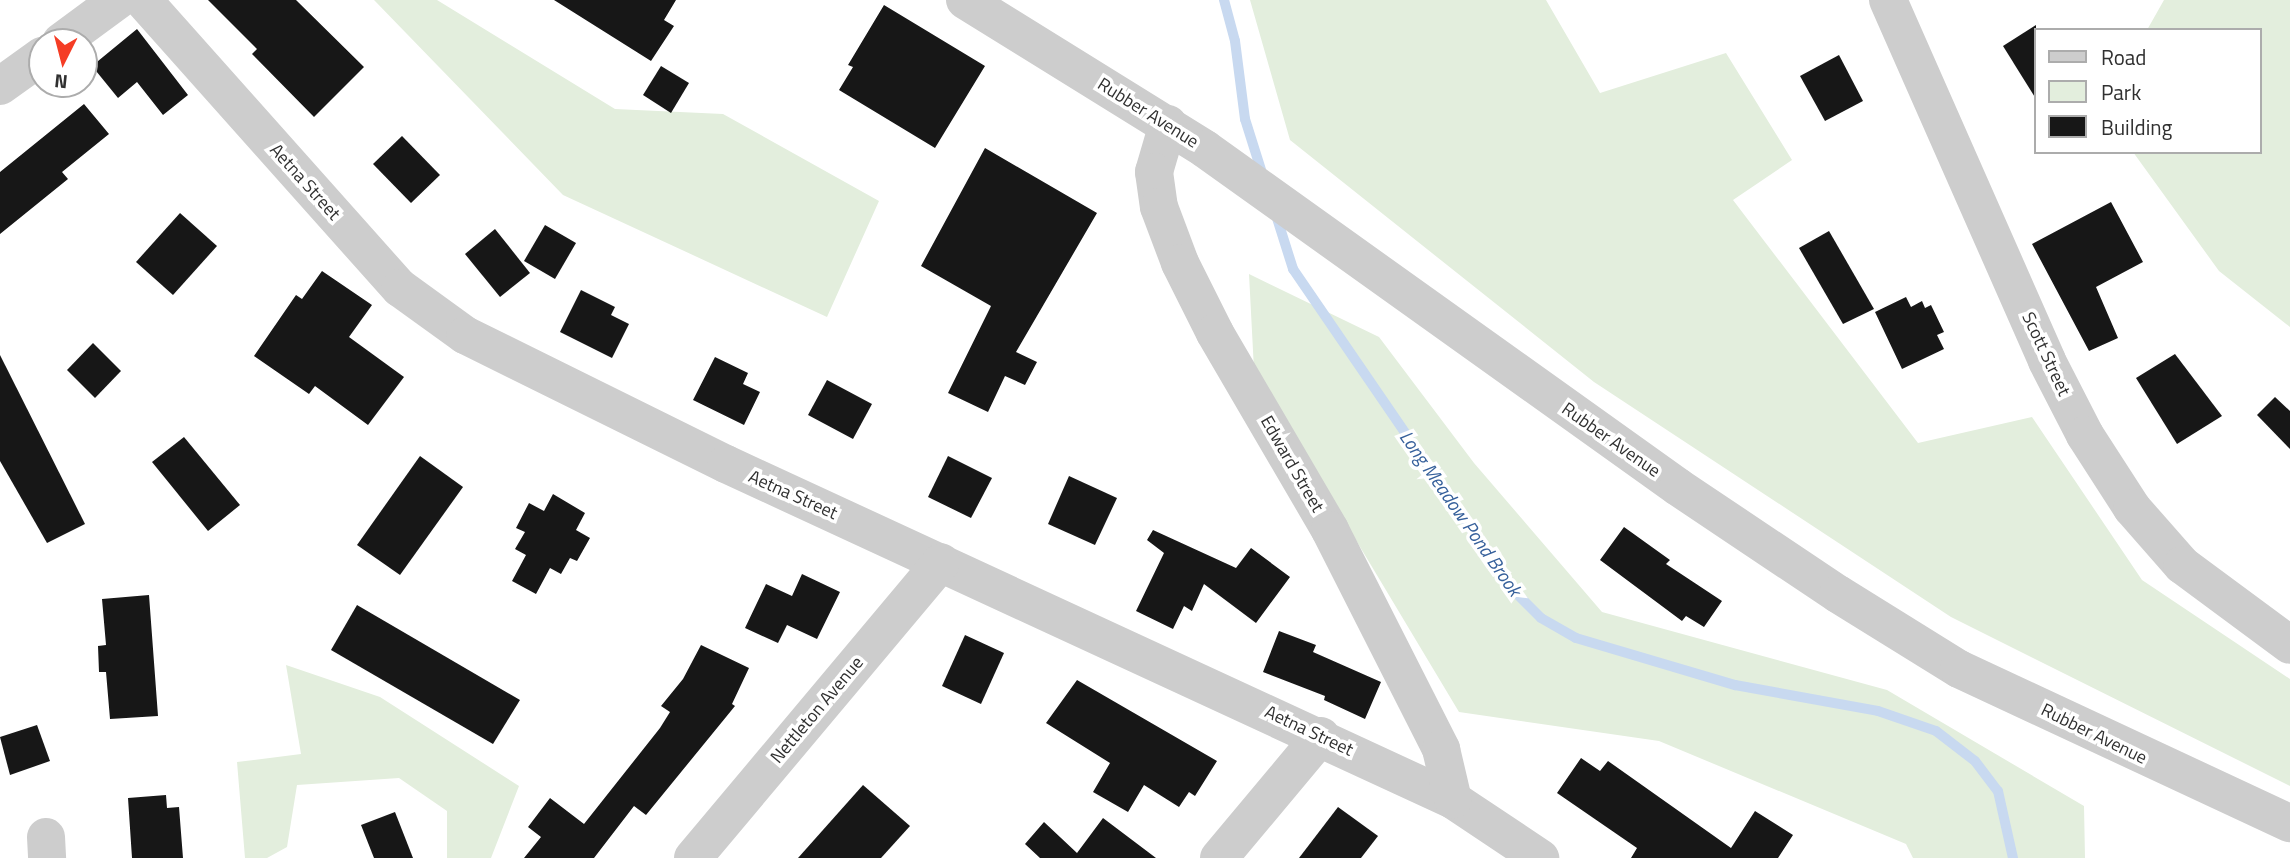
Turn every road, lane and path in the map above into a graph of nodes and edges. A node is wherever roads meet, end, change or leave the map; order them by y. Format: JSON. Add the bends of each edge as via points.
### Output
{"nodes":[{"id":1,"x":118,"y":0,"type":"edge"},
{"id":2,"x":143,"y":0,"type":"edge"},
{"id":3,"x":965,"y":0,"type":"edge"},
{"id":4,"x":1888,"y":0,"type":"edge"},
{"id":5,"x":80,"y":28,"type":"edge"},
{"id":6,"x":28,"y":66,"type":"edge"},
{"id":7,"x":0,"y":86,"type":"edge"},
{"id":8,"x":1168,"y":124,"type":"junction"},
{"id":9,"x":941,"y":562,"type":"junction"},
{"id":10,"x":2290,"y":645,"type":"edge"},
{"id":11,"x":1321,"y":736,"type":"junction"},
{"id":12,"x":1453,"y":800,"type":"junction"},
{"id":13,"x":2290,"y":823,"type":"edge"},
{"id":14,"x":693,"y":858,"type":"edge"},
{"id":15,"x":1219,"y":858,"type":"edge"},
{"id":16,"x":1540,"y":858,"type":"edge"}],
"edges":[{"from":1,"to":5,"type":"street"},
{"from":2,"to":9,"type":"street","name":"Aetna Street","via":[[400,288],[465,335],[726,464]]},
{"from":3,"to":8,"type":"street","name":"Rubber Avenue"},
{"from":4,"to":10,"type":"street","name":"Scott Street","via":[[2047,361],[2085,435],[2132,508],[2182,565]]},
{"from":6,"to":7,"type":"street"},
{"from":8,"to":12,"type":"street","name":"Edward Street","via":[[1154,172],[1159,207],[1180,263],[1349,567],[1441,749]]},
{"from":8,"to":13,"type":"street","name":"Rubber Avenue","via":[[1678,487],[1959,669],[2144,759]]},
{"from":9,"to":11,"type":"street","name":"Aetna Street"},
{"from":9,"to":14,"type":"street","name":"Nettleton Avenue"},
{"from":11,"to":12,"type":"street","name":"Aetna Street"},
{"from":11,"to":15,"type":"street"},
{"from":12,"to":16,"type":"street","name":"Aetna Street"}]}
